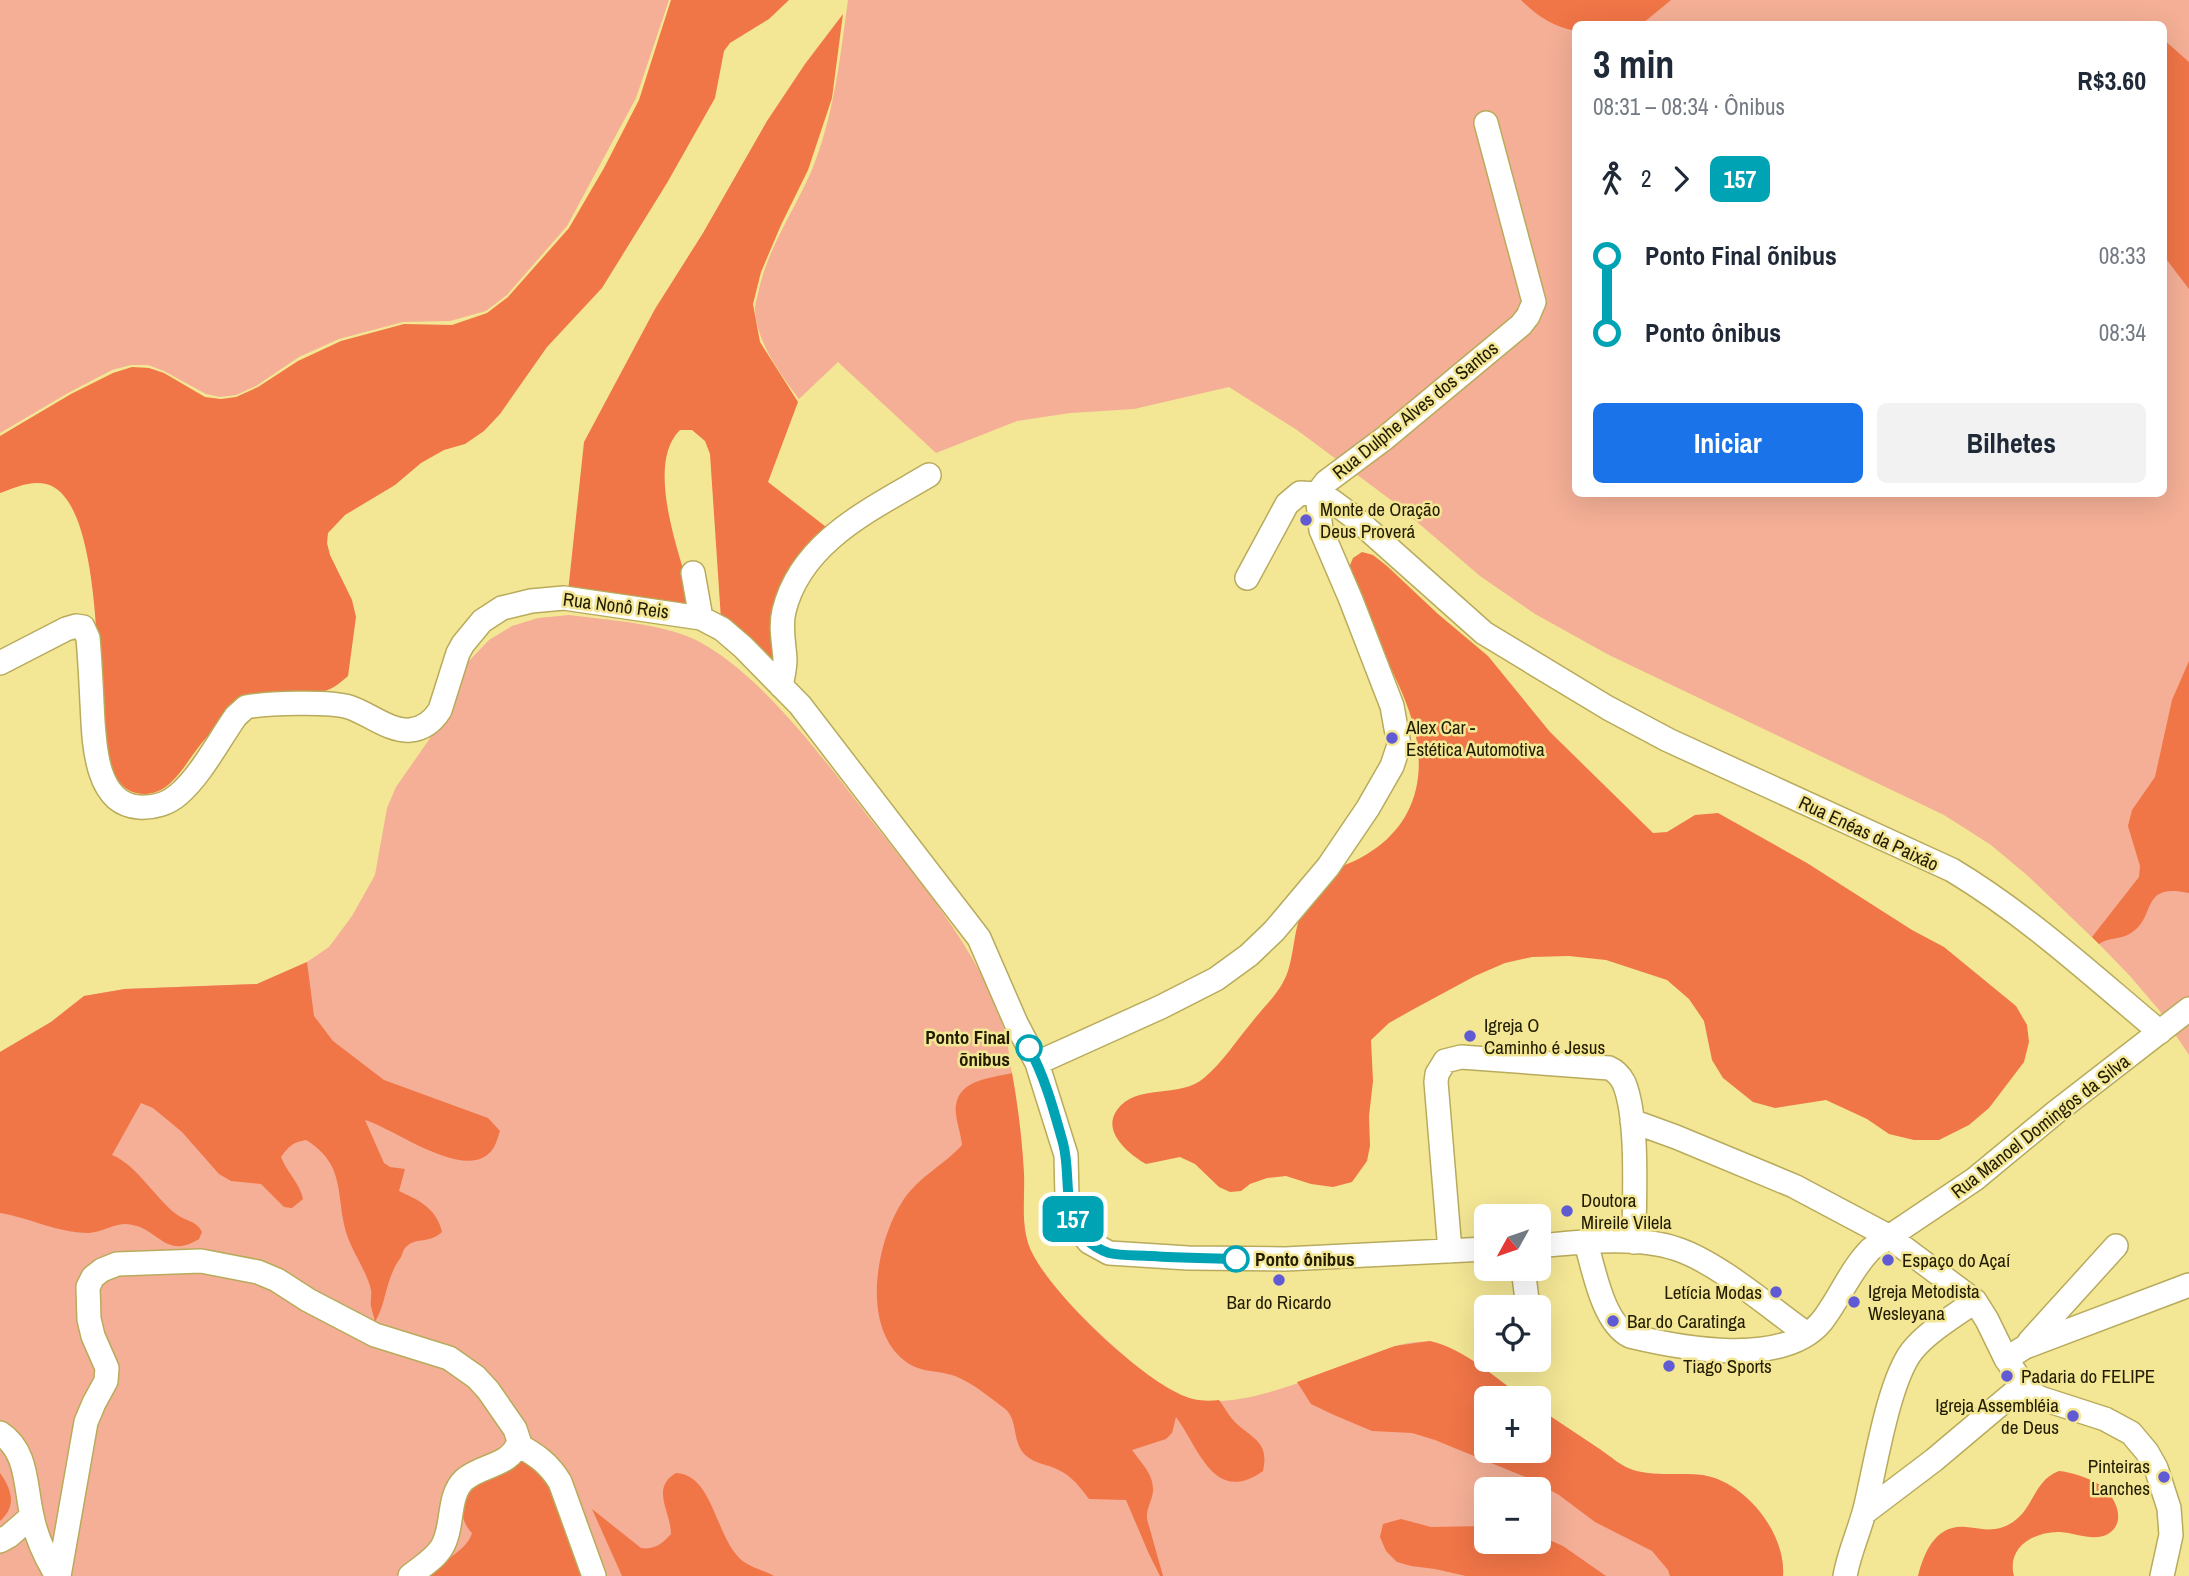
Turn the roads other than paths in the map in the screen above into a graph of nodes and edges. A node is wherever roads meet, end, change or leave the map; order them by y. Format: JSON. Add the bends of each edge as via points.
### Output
{"nodes":[{"id":1,"x":1486,"y":123,"type":"dead end"},
{"id":2,"x":929,"y":475,"type":"dead end"},
{"id":3,"x":1317,"y":494,"type":"junction"},
{"id":4,"x":693,"y":573,"type":"dead end"},
{"id":5,"x":1247,"y":578,"type":"dead end"},
{"id":6,"x":701,"y":618,"type":"junction"},
{"id":7,"x":0,"y":663,"type":"edge"},
{"id":8,"x":781,"y":686,"type":"junction"},
{"id":9,"x":2189,"y":1009,"type":"edge"},
{"id":10,"x":2160,"y":1032,"type":"junction"},
{"id":11,"x":1037,"y":1063,"type":"junction"},
{"id":12,"x":1632,"y":1121,"type":"junction"},
{"id":13,"x":1888,"y":1236,"type":"junction"},
{"id":14,"x":1634,"y":1242,"type":"junction"},
{"id":15,"x":1586,"y":1243,"type":"junction"},
{"id":16,"x":1551,"y":1245,"type":"edge"},
{"id":17,"x":2116,"y":1246,"type":"dead end"},
{"id":18,"x":1474,"y":1250,"type":"edge"},
{"id":19,"x":1450,"y":1251,"type":"junction"},
{"id":20,"x":2189,"y":1285,"type":"edge"},
{"id":21,"x":1975,"y":1301,"type":"junction"},
{"id":22,"x":1807,"y":1334,"type":"junction"},
{"id":23,"x":2015,"y":1353,"type":"junction"},
{"id":24,"x":2023,"y":1385,"type":"junction"},
{"id":25,"x":0,"y":1433,"type":"edge"},
{"id":26,"x":518,"y":1445,"type":"junction"},
{"id":27,"x":1864,"y":1513,"type":"junction"},
{"id":28,"x":32,"y":1516,"type":"junction"},
{"id":29,"x":0,"y":1541,"type":"edge"},
{"id":30,"x":58,"y":1576,"type":"edge"},
{"id":31,"x":410,"y":1576,"type":"edge"},
{"id":32,"x":594,"y":1576,"type":"edge"},
{"id":33,"x":1844,"y":1576,"type":"edge"},
{"id":34,"x":2162,"y":1576,"type":"edge"}],
"edges":[{"from":1,"to":3,"type":"street","name":"Rua Dulphe Alves dos Santos","via":[[1535,302],[1528,316]]},
{"from":2,"to":8,"type":"street","via":[[844,527],[800,572],[783,614]]},
{"from":3,"to":5,"type":"street","via":[[1300,493],[1287,503]]},
{"from":3,"to":10,"type":"street","name":"Rua Enéas da Paixão","via":[[1355,518],[1484,634],[1668,740],[1952,870],[2012,911]]},
{"from":3,"to":11,"type":"street","name":"Rua Dulphe Alves dos Santos","via":[[1321,530],[1392,706],[1399,745],[1392,766],[1328,867],[1249,956],[1161,1007]]},
{"from":4,"to":6,"type":"street"},
{"from":6,"to":7,"type":"street","name":"Rua Nonô Reis","via":[[564,598],[502,608],[482,621],[463,643],[440,710],[425,726],[404,730],[333,704],[246,707],[181,793],[147,807],[117,799],[101,774],[87,631],[73,626]]},
{"from":6,"to":8,"type":"street","name":"Rua Nonô Reis","via":[[722,629]]},
{"from":8,"to":11,"type":"street","name":"Rua Nonô Reis","via":[[971,925]]},
{"from":9,"to":10,"type":"street","name":"Rua Manoel Domingos da Silva"},
{"from":10,"to":13,"type":"street","name":"Rua Manoel Domingos da Silva","via":[[1975,1179]]},
{"from":11,"to":19,"type":"street","name":"Rua Nonô Reis","via":[[1066,1155],[1071,1214],[1084,1236],[1101,1250],[1177,1258],[1285,1259]]},
{"from":12,"to":13,"type":"street","via":[[1794,1186]]},
{"from":12,"to":14,"type":"street"},
{"from":12,"to":19,"type":"street","via":[[1625,1085],[1609,1068],[1461,1057],[1445,1061],[1436,1082]]},
{"from":13,"to":21,"type":"street"},
{"from":13,"to":22,"type":"street","name":"Rua Manoel Domingos da Silva","via":[[1860,1260],[1821,1321]]},
{"from":14,"to":15,"type":"street"},
{"from":14,"to":22,"type":"street","via":[[1660,1244],[1698,1257]]},
{"from":15,"to":16,"type":"street"},
{"from":15,"to":22,"type":"street","via":[[1603,1300],[1613,1321],[1630,1336],[1731,1352],[1780,1344]]},
{"from":17,"to":23,"type":"street"},
{"from":18,"to":19,"type":"street","name":"Rua Nonô Reis"},
{"from":20,"to":23,"type":"street"},
{"from":21,"to":23,"type":"street"},
{"from":21,"to":27,"type":"street","via":[[1922,1341],[1901,1370]]},
{"from":23,"to":24,"type":"street"},
{"from":24,"to":27,"type":"street"},
{"from":24,"to":34,"type":"street","via":[[2040,1398],[2120,1426],[2147,1452],[2164,1489],[2171,1519]]},
{"from":25,"to":28,"type":"street","via":[[20,1454]]},
{"from":26,"to":30,"type":"street","via":[[515,1429],[488,1390],[449,1358],[375,1335],[277,1280],[201,1261],[117,1264],[102,1269],[88,1287],[89,1318],[107,1368],[106,1381],[86,1422]]},
{"from":26,"to":31,"type":"street","via":[[509,1458],[463,1481],[441,1549]]},
{"from":26,"to":32,"type":"street","via":[[552,1468]]},
{"from":27,"to":33,"type":"street"},
{"from":28,"to":29,"type":"street"},
{"from":28,"to":30,"type":"street"}]}
